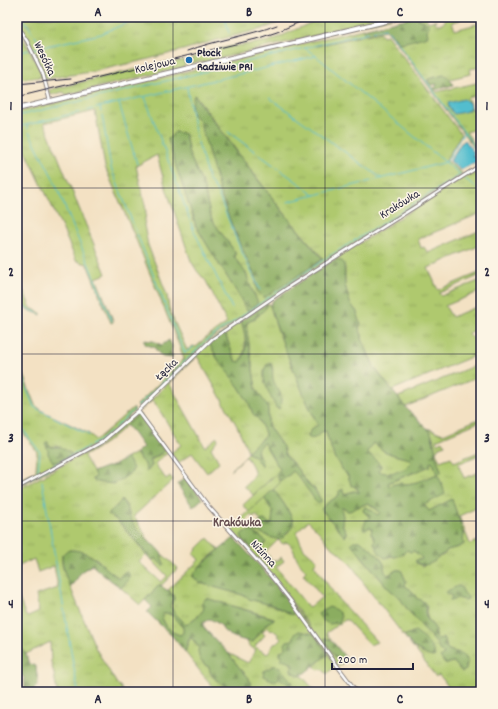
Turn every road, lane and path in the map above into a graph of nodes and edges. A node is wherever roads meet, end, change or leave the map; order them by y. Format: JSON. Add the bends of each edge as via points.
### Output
{"nodes":[{"id":1,"x":403,"y":17,"type":"edge"},
{"id":2,"x":17,"y":26,"type":"edge"},
{"id":3,"x":50,"y":101,"type":"junction"},
{"id":4,"x":17,"y":109,"type":"edge"},
{"id":5,"x":481,"y":164,"type":"edge"},
{"id":6,"x":328,"y":262,"type":"joint"},
{"id":7,"x":138,"y":411,"type":"junction"},
{"id":8,"x":17,"y":488,"type":"edge"},
{"id":9,"x":357,"y":692,"type":"edge"}],
"edges":[{"from":1,"to":3,"type":"main road","name":"Kolejowa"},
{"from":2,"to":3,"type":"street","name":"Wesółka","via":[[43,74]]},
{"from":3,"to":4,"type":"main road","name":"Kolejowa"},
{"from":5,"to":6,"type":"street","name":"Krakówka"},
{"from":6,"to":7,"type":"street","name":"Łącka","via":[[210,341]]},
{"from":7,"to":8,"type":"street","name":"Łącka","via":[[102,442]]},
{"from":7,"to":9,"type":"street","name":"Nizinna","via":[[209,507],[290,600]]}]}
